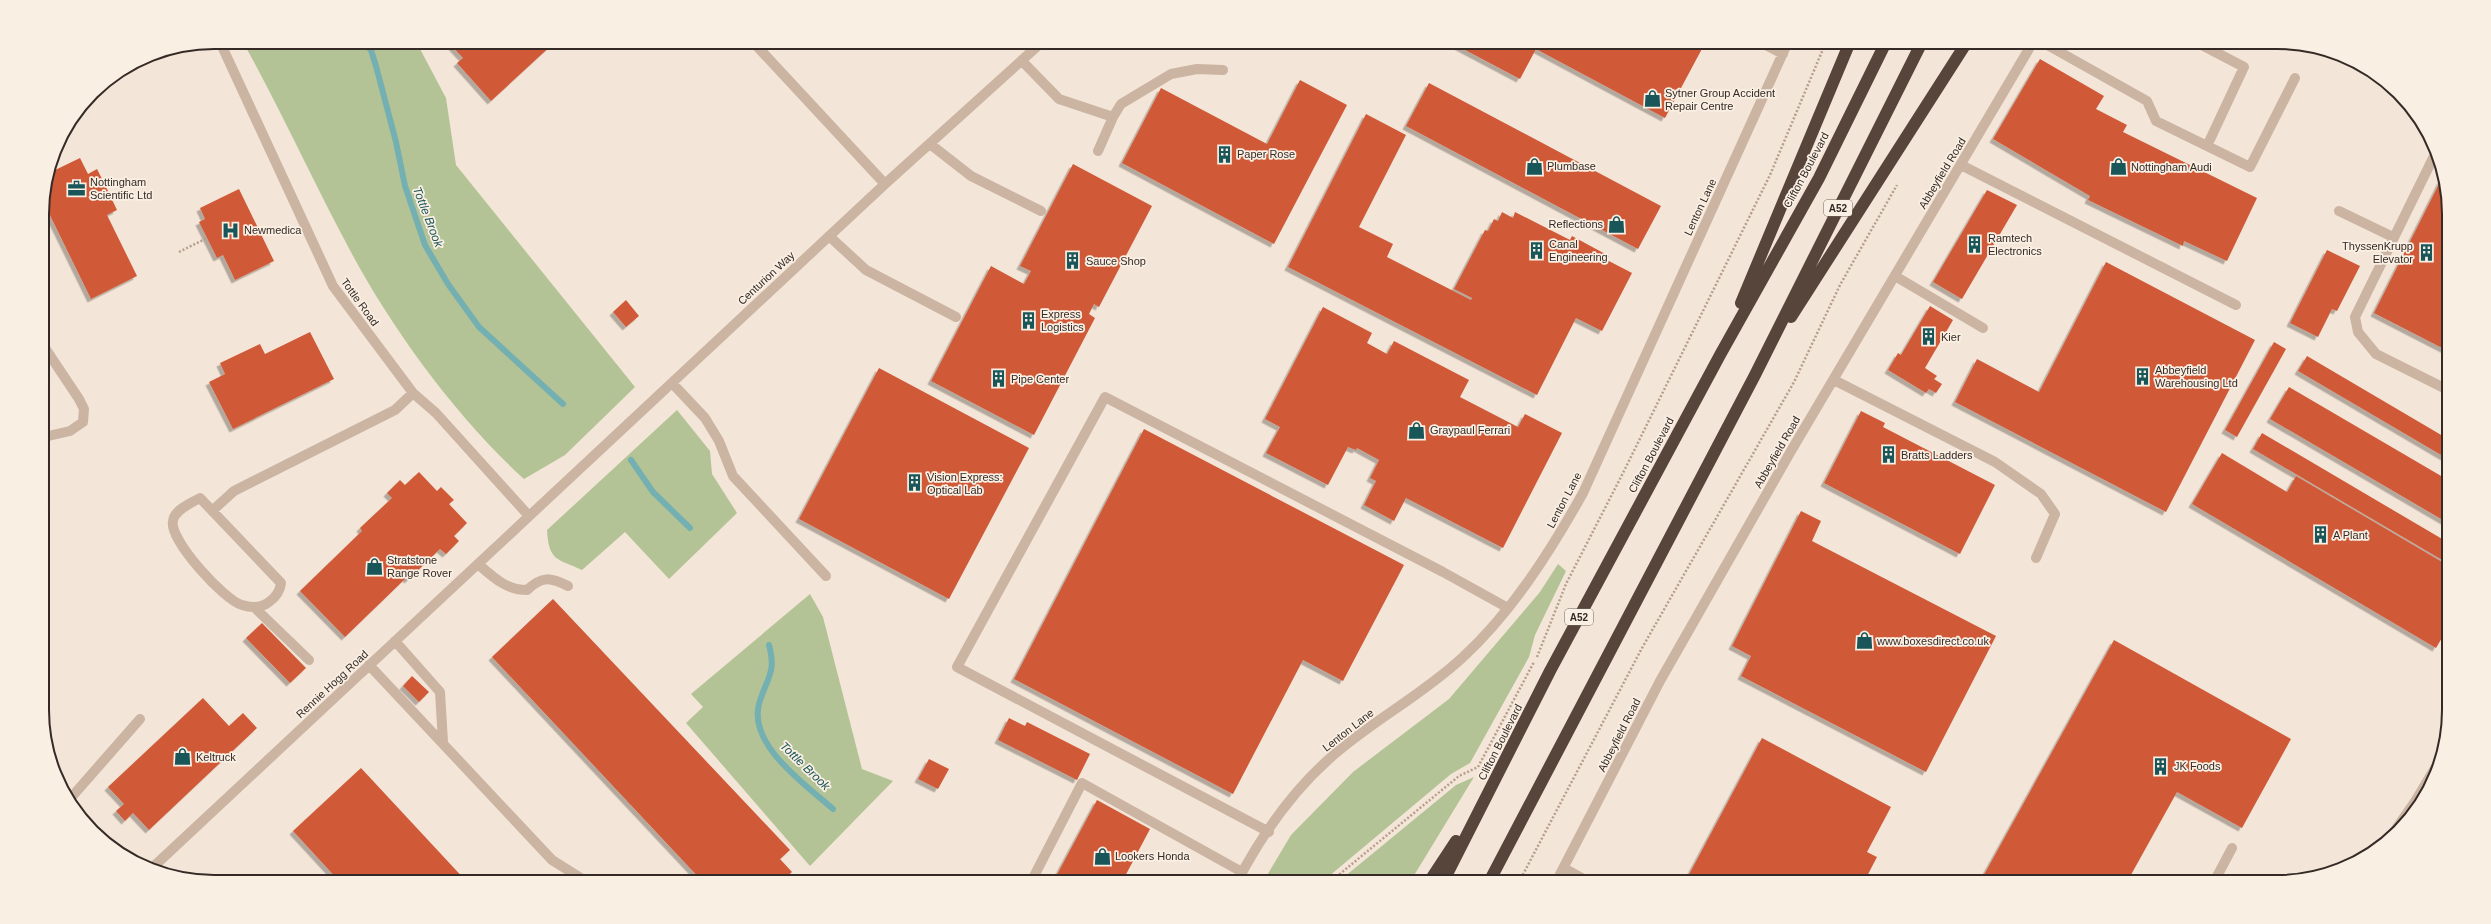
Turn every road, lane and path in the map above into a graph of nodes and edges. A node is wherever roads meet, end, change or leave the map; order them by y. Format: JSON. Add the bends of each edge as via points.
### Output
{"nodes":[{"id":1,"x":223,"y":49,"type":"edge"},
{"id":2,"x":759,"y":49,"type":"edge"},
{"id":3,"x":1034,"y":49,"type":"edge"},
{"id":4,"x":1773,"y":49,"type":"edge"},
{"id":5,"x":1785,"y":49,"type":"edge"},
{"id":6,"x":1823,"y":49,"type":"edge"},
{"id":7,"x":1847,"y":49,"type":"edge"},
{"id":8,"x":1883,"y":49,"type":"edge"},
{"id":9,"x":1918,"y":49,"type":"edge"},
{"id":10,"x":1963,"y":49,"type":"edge"},
{"id":11,"x":2029,"y":49,"type":"edge"},
{"id":12,"x":2054,"y":49,"type":"edge"},
{"id":13,"x":2209,"y":49,"type":"edge"},
{"id":14,"x":1783,"y":54,"type":"junction"},
{"id":15,"x":1022,"y":60,"type":"junction"},
{"id":16,"x":1223,"y":70,"type":"dead end"},
{"id":17,"x":2295,"y":78,"type":"dead end"},
{"id":18,"x":1113,"y":117,"type":"junction"},
{"id":19,"x":930,"y":144,"type":"junction"},
{"id":20,"x":2207,"y":146,"type":"junction"},
{"id":21,"x":1098,"y":151,"type":"dead end"},
{"id":22,"x":2432,"y":159,"type":"edge"},
{"id":23,"x":1961,"y":165,"type":"junction"},
{"id":24,"x":1899,"y":182,"type":"dead end"},
{"id":25,"x":884,"y":184,"type":"junction"},
{"id":26,"x":1041,"y":211,"type":"dead end"},
{"id":27,"x":2339,"y":211,"type":"dead end"},
{"id":28,"x":829,"y":236,"type":"junction"},
{"id":29,"x":207,"y":238,"type":"dead end"},
{"id":30,"x":2393,"y":238,"type":"junction"},
{"id":31,"x":179,"y":252,"type":"dead end"},
{"id":32,"x":1895,"y":276,"type":"junction"},
{"id":33,"x":2236,"y":305,"type":"dead end"},
{"id":34,"x":956,"y":317,"type":"dead end"},
{"id":35,"x":1984,"y":328,"type":"dead end"},
{"id":36,"x":49,"y":354,"type":"edge"},
{"id":37,"x":1720,"y":355,"type":"junction"},
{"id":38,"x":1755,"y":375,"type":"junction"},
{"id":39,"x":1834,"y":380,"type":"junction"},
{"id":40,"x":672,"y":383,"type":"junction"},
{"id":41,"x":2442,"y":387,"type":"edge"},
{"id":42,"x":413,"y":393,"type":"junction"},
{"id":43,"x":49,"y":436,"type":"edge"},
{"id":44,"x":212,"y":511,"type":"junction"},
{"id":45,"x":529,"y":516,"type":"junction"},
{"id":46,"x":2036,"y":558,"type":"dead end"},
{"id":47,"x":478,"y":564,"type":"junction"},
{"id":48,"x":826,"y":576,"type":"dead end"},
{"id":49,"x":568,"y":586,"type":"dead end"},
{"id":50,"x":255,"y":608,"type":"junction"},
{"id":51,"x":1508,"y":608,"type":"junction"},
{"id":52,"x":395,"y":641,"type":"junction"},
{"id":53,"x":309,"y":660,"type":"dead end"},
{"id":54,"x":369,"y":665,"type":"junction"},
{"id":55,"x":140,"y":719,"type":"dead end"},
{"id":56,"x":443,"y":742,"type":"junction"},
{"id":57,"x":1494,"y":782,"type":"junction"},
{"id":58,"x":73,"y":795,"type":"edge"},
{"id":59,"x":1269,"y":832,"type":"junction"},
{"id":60,"x":2232,"y":848,"type":"dead end"},
{"id":61,"x":156,"y":864,"type":"edge"},
{"id":62,"x":1564,"y":868,"type":"junction"},
{"id":63,"x":1242,"y":872,"type":"junction"},
{"id":64,"x":576,"y":875,"type":"edge"},
{"id":65,"x":1035,"y":875,"type":"edge"},
{"id":66,"x":1240,"y":875,"type":"edge"},
{"id":67,"x":1339,"y":875,"type":"edge"},
{"id":68,"x":1434,"y":875,"type":"edge"},
{"id":69,"x":1447,"y":875,"type":"edge"},
{"id":70,"x":1493,"y":875,"type":"edge"},
{"id":71,"x":1523,"y":875,"type":"edge"},
{"id":72,"x":1560,"y":875,"type":"edge"},
{"id":73,"x":1576,"y":875,"type":"edge"},
{"id":74,"x":2218,"y":875,"type":"edge"}],
"edges":[{"from":1,"to":42,"type":"street","name":"Tottle Road","via":[[333,286]]},
{"from":2,"to":25,"type":"street"},
{"from":3,"to":15,"type":"street","name":"Centurion Way"},
{"from":4,"to":14,"type":"street"},
{"from":5,"to":14,"type":"street","name":"Lenton Lane"},
{"from":6,"to":67,"type":"path","via":[[1770,175],[1569,577],[1538,655],[1478,767],[1459,776]]},
{"from":7,"to":37,"type":"highway"},
{"from":8,"to":37,"type":"highway","name":"Clifton Boulevard","number":"A52","via":[[1819,178]]},
{"from":9,"to":38,"type":"highway","number":"A52"},
{"from":10,"to":38,"type":"highway"},
{"from":11,"to":23,"type":"street","name":"Abbeyfield Road"},
{"from":12,"to":20,"type":"street","via":[[2147,101],[2156,121]]},
{"from":13,"to":20,"type":"street","via":[[2244,67]]},
{"from":14,"to":51,"type":"street","name":"Lenton Lane","via":[[1583,493],[1558,537]]},
{"from":15,"to":18,"type":"street","via":[[1059,99]]},
{"from":15,"to":19,"type":"street","name":"Centurion Way"},
{"from":16,"to":18,"type":"street","via":[[1197,68],[1171,74],[1121,104]]},
{"from":17,"to":20,"type":"street","via":[[2250,167]]},
{"from":18,"to":21,"type":"street"},
{"from":19,"to":25,"type":"street","name":"Centurion Way"},
{"from":19,"to":26,"type":"street","via":[[971,176]]},
{"from":22,"to":30,"type":"street"},
{"from":23,"to":32,"type":"street","name":"Abbeyfield Road"},
{"from":23,"to":33,"type":"street"},
{"from":24,"to":71,"type":"path","via":[[1840,285],[1794,382],[1642,648]]},
{"from":25,"to":28,"type":"street","name":"Centurion Way"},
{"from":27,"to":30,"type":"street"},
{"from":28,"to":34,"type":"street","via":[[866,270]]},
{"from":28,"to":40,"type":"street","name":"Centurion Way"},
{"from":29,"to":31,"type":"path"},
{"from":30,"to":41,"type":"street","via":[[2355,317],[2358,332],[2376,354]]},
{"from":32,"to":35,"type":"street"},
{"from":32,"to":39,"type":"street","name":"Abbeyfield Road"},
{"from":36,"to":43,"type":"street","via":[[84,409],[83,422],[70,431]]},
{"from":37,"to":57,"type":"highway","name":"Clifton Boulevard","number":"A52","via":[[1550,671]]},
{"from":38,"to":70,"type":"highway","number":"A52"},
{"from":39,"to":46,"type":"street","via":[[1995,462],[2041,494],[2055,514]]},
{"from":39,"to":62,"type":"street","name":"Abbeyfield Road","via":[[1660,681]]},
{"from":40,"to":45,"type":"street","name":"Centurion Way"},
{"from":40,"to":48,"type":"street","via":[[692,402],[712,429],[733,476]]},
{"from":42,"to":44,"type":"street","via":[[395,410],[234,491]]},
{"from":42,"to":45,"type":"street","name":"Tottle Road","via":[[436,413]]},
{"from":44,"to":50,"type":"street","via":[[281,583],[275,598]]},
{"from":44,"to":50,"type":"street","via":[[200,498],[181,509],[173,519],[172,529],[182,548],[229,598],[241,605]]},
{"from":45,"to":47,"type":"street","name":"Rennie Hogg Road"},
{"from":47,"to":49,"type":"street","via":[[502,584],[519,590],[527,590],[538,580],[554,579]]},
{"from":47,"to":52,"type":"street","name":"Rennie Hogg Road"},
{"from":50,"to":53,"type":"street"},
{"from":51,"to":59,"type":"street","name":"Lenton Lane","via":[[1461,659],[1329,759],[1295,794]]},
{"from":51,"to":59,"type":"street","via":[[1444,572],[1105,397],[957,667]]},
{"from":52,"to":54,"type":"street","name":"Rennie Hogg Road"},
{"from":52,"to":56,"type":"street","via":[[440,692]]},
{"from":54,"to":56,"type":"street"},
{"from":54,"to":61,"type":"street","name":"Rennie Hogg Road"},
{"from":55,"to":58,"type":"street"},
{"from":56,"to":64,"type":"street","via":[[552,860]]},
{"from":57,"to":68,"type":"highway"},
{"from":57,"to":69,"type":"highway","name":"Clifton Boulevard","number":"A52"},
{"from":59,"to":63,"type":"street","name":"Lenton Lane"},
{"from":60,"to":74,"type":"street"},
{"from":62,"to":72,"type":"street","name":"Abbeyfield Road"},
{"from":62,"to":73,"type":"street"},
{"from":63,"to":65,"type":"street","via":[[1082,782]]},
{"from":63,"to":66,"type":"street","name":"Lenton Lane"}]}
